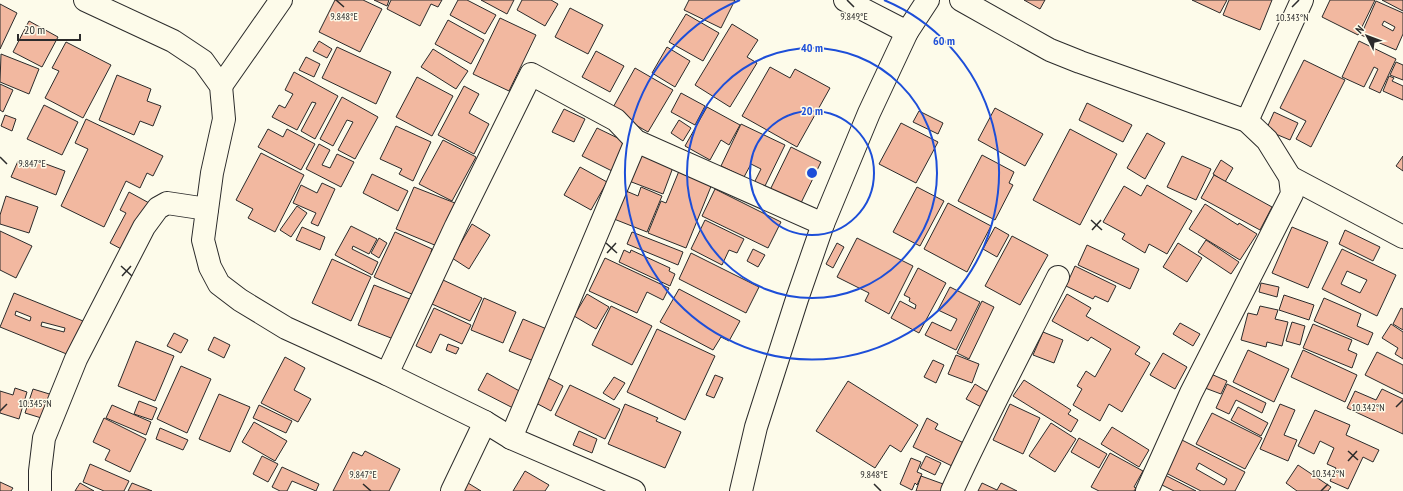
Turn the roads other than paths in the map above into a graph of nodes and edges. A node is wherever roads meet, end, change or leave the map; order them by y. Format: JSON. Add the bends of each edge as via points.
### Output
{"nodes":[{"id":1,"x":85,"y":0,"type":"edge"},
{"id":2,"x":281,"y":0,"type":"edge"},
{"id":3,"x":845,"y":0,"type":"edge"},
{"id":4,"x":928,"y":0,"type":"edge"},
{"id":5,"x":961,"y":0,"type":"edge"},
{"id":6,"x":1302,"y":0,"type":"edge"},
{"id":7,"x":907,"y":32,"type":"junction"},
{"id":8,"x":221,"y":86,"type":"junction"},
{"id":9,"x":1247,"y":120,"type":"junction"},
{"id":10,"x":636,"y":140,"type":"junction"},
{"id":11,"x":1290,"y":177,"type":"junction"},
{"id":12,"x":207,"y":210,"type":"junction"},
{"id":13,"x":823,"y":224,"type":"junction"},
{"id":14,"x":1403,"y":237,"type":"edge"},
{"id":15,"x":1058,"y":277,"type":"dead end"},
{"id":16,"x":387,"y":374,"type":"junction"},
{"id":17,"x":485,"y":422,"type":"junction"},
{"id":18,"x":511,"y":438,"type":"junction"},
{"id":19,"x":40,"y":491,"type":"edge"},
{"id":20,"x":452,"y":491,"type":"edge"},
{"id":21,"x":634,"y":491,"type":"edge"},
{"id":22,"x":741,"y":491,"type":"edge"},
{"id":23,"x":952,"y":491,"type":"edge"},
{"id":24,"x":1147,"y":491,"type":"edge"}],
"edges":[{"from":1,"to":8,"type":"street","via":[[173,41],[203,61]]},
{"from":2,"to":8,"type":"street"},
{"from":3,"to":7,"type":"street"},
{"from":4,"to":7,"type":"street"},
{"from":5,"to":9,"type":"street","via":[[1050,50]]},
{"from":6,"to":9,"type":"street"},
{"from":7,"to":13,"type":"street","via":[[869,113]]},
{"from":8,"to":12,"type":"street","via":[[224,119]]},
{"from":9,"to":11,"type":"street","via":[[1267,140]]},
{"from":10,"to":13,"type":"street"},
{"from":10,"to":16,"type":"street","via":[[616,120],[531,74]]},
{"from":10,"to":18,"type":"street"},
{"from":11,"to":14,"type":"street"},
{"from":11,"to":24,"type":"street","via":[[1292,194],[1191,393]]},
{"from":12,"to":16,"type":"street","via":[[202,240],[210,267],[219,284],[286,328]]},
{"from":12,"to":19,"type":"street","via":[[167,203],[158,208],[144,227],[76,359],[44,438]]},
{"from":13,"to":22,"type":"street","via":[[756,427]]},
{"from":15,"to":23,"type":"street"},
{"from":16,"to":17,"type":"street"},
{"from":17,"to":18,"type":"street"},
{"from":17,"to":20,"type":"street"},
{"from":18,"to":21,"type":"street"}]}
